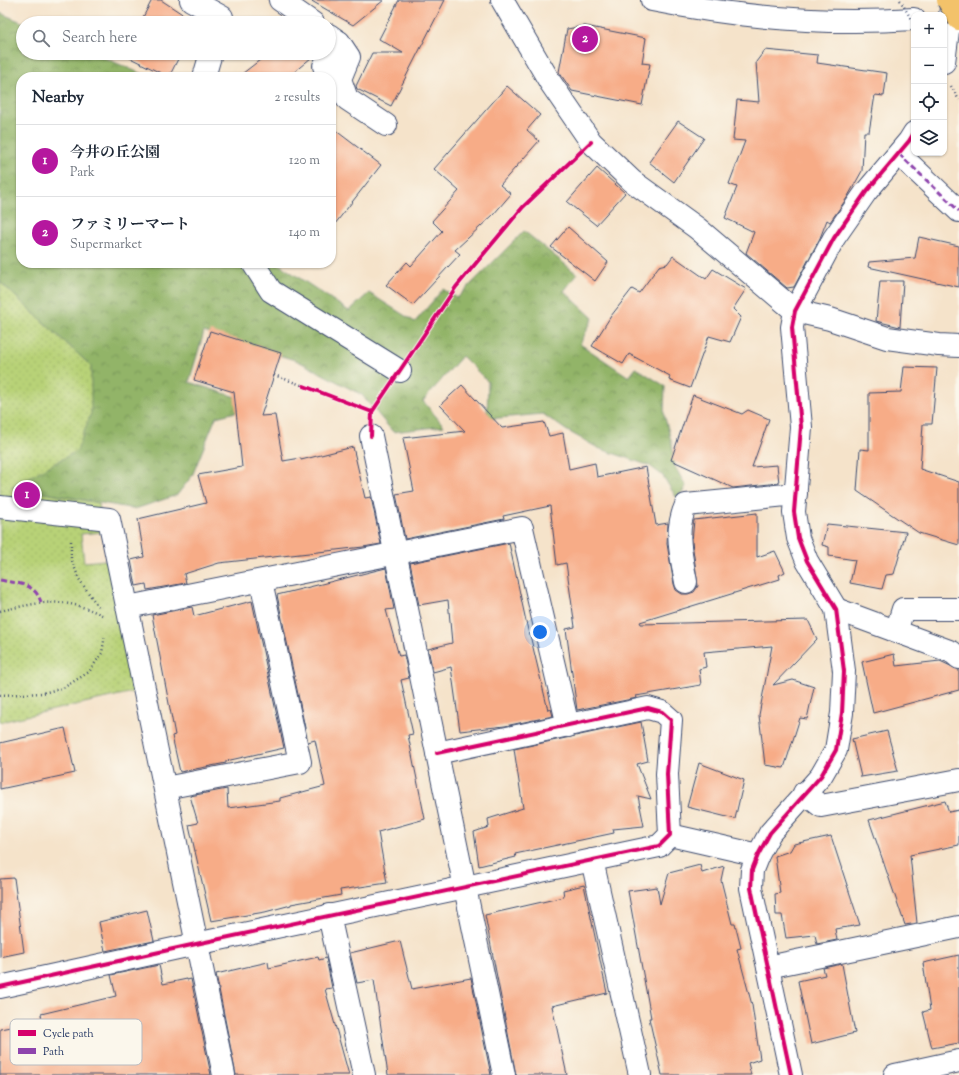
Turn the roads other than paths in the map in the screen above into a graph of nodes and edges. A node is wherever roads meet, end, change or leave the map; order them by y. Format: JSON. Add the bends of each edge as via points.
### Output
{"nodes":[{"id":1,"x":191,"y":0,"type":"edge"},
{"id":2,"x":280,"y":0,"type":"edge"},
{"id":3,"x":502,"y":0,"type":"edge"},
{"id":4,"x":652,"y":0,"type":"edge"},
{"id":5,"x":952,"y":11,"type":"edge"},
{"id":6,"x":223,"y":13,"type":"edge"},
{"id":7,"x":302,"y":16,"type":"edge"},
{"id":8,"x":911,"y":19,"type":"edge"},
{"id":9,"x":336,"y":41,"type":"edge"},
{"id":10,"x":946,"y":48,"type":"edge"},
{"id":11,"x":209,"y":60,"type":"edge"},
{"id":12,"x":326,"y":60,"type":"edge"},
{"id":13,"x":324,"y":66,"type":"dead end"},
{"id":14,"x":205,"y":72,"type":"edge"},
{"id":15,"x":386,"y":125,"type":"dead end"},
{"id":16,"x":911,"y":136,"type":"edge"},
{"id":17,"x":899,"y":154,"type":"junction"},
{"id":18,"x":959,"y":211,"type":"edge"},
{"id":19,"x":256,"y":268,"type":"edge"},
{"id":20,"x":795,"y":311,"type":"junction"},
{"id":21,"x":959,"y":346,"type":"edge"},
{"id":22,"x":400,"y":371,"type":"dead end"},
{"id":23,"x":372,"y":436,"type":"dead end"},
{"id":24,"x":796,"y":494,"type":"junction"},
{"id":25,"x":0,"y":507,"type":"edge"},
{"id":26,"x":396,"y":554,"type":"junction"},
{"id":27,"x":261,"y":581,"type":"junction"},
{"id":28,"x":686,"y":582,"type":"dead end"},
{"id":29,"x":128,"y":607,"type":"junction"},
{"id":30,"x":836,"y":609,"type":"junction"},
{"id":31,"x":959,"y":609,"type":"edge"},
{"id":32,"x":896,"y":632,"type":"junction"},
{"id":33,"x":959,"y":658,"type":"edge"},
{"id":34,"x":568,"y":726,"type":"junction"},
{"id":35,"x":437,"y":754,"type":"junction"},
{"id":36,"x":959,"y":780,"type":"edge"},
{"id":37,"x":165,"y":788,"type":"junction"},
{"id":38,"x":804,"y":793,"type":"junction"},
{"id":39,"x":670,"y":835,"type":"junction"},
{"id":40,"x":758,"y":855,"type":"junction"},
{"id":41,"x":592,"y":860,"type":"junction"},
{"id":42,"x":465,"y":886,"type":"junction"},
{"id":43,"x":329,"y":915,"type":"junction"},
{"id":44,"x":959,"y":928,"type":"edge"},
{"id":45,"x":196,"y":944,"type":"junction"},
{"id":46,"x":768,"y":967,"type":"junction"},
{"id":47,"x":0,"y":987,"type":"edge"},
{"id":48,"x":959,"y":1061,"type":"edge"},
{"id":49,"x":224,"y":1075,"type":"edge"},
{"id":50,"x":364,"y":1075,"type":"edge"},
{"id":51,"x":504,"y":1075,"type":"edge"},
{"id":52,"x":640,"y":1075,"type":"edge"},
{"id":53,"x":791,"y":1075,"type":"edge"},
{"id":54,"x":895,"y":1075,"type":"edge"}],
"edges":[{"from":1,"to":6,"type":"street"},
{"from":2,"to":7,"type":"street"},
{"from":3,"to":20,"type":"street","via":[[550,82],[591,142],[632,181],[697,228]]},
{"from":4,"to":8,"type":"street","via":[[744,16],[878,21]]},
{"from":5,"to":10,"type":"street"},
{"from":9,"to":15,"type":"street","via":[[349,57],[340,79],[347,99]]},
{"from":11,"to":14,"type":"street"},
{"from":12,"to":13,"type":"street"},
{"from":16,"to":17,"type":"street"},
{"from":17,"to":18,"type":"street"},
{"from":17,"to":20,"type":"street","via":[[866,192],[834,238]]},
{"from":19,"to":22,"type":"street","via":[[270,291]]},
{"from":20,"to":21,"type":"street","via":[[830,319],[887,338],[939,346]]},
{"from":20,"to":24,"type":"street","via":[[792,327],[801,427]]},
{"from":23,"to":26,"type":"street"},
{"from":24,"to":28,"type":"street","via":[[686,505],[678,541]]},
{"from":24,"to":30,"type":"street","via":[[794,512],[798,538],[807,561]]},
{"from":25,"to":29,"type":"street","via":[[110,519]]},
{"from":26,"to":27,"type":"street"},
{"from":26,"to":34,"type":"street","via":[[522,528]]},
{"from":26,"to":35,"type":"street"},
{"from":27,"to":29,"type":"street"},
{"from":27,"to":37,"type":"street","via":[[300,762]]},
{"from":29,"to":37,"type":"street"},
{"from":30,"to":32,"type":"street"},
{"from":30,"to":38,"type":"street","via":[[844,671],[842,713],[836,750],[821,776]]},
{"from":31,"to":32,"type":"street","via":[[903,609]]},
{"from":32,"to":33,"type":"street","via":[[952,652]]},
{"from":34,"to":35,"type":"street"},
{"from":34,"to":39,"type":"street","via":[[648,708],[662,712],[671,720],[668,774]]},
{"from":35,"to":42,"type":"street"},
{"from":36,"to":38,"type":"street","via":[[821,806]]},
{"from":37,"to":45,"type":"street"},
{"from":38,"to":40,"type":"street","via":[[770,833]]},
{"from":39,"to":40,"type":"street"},
{"from":39,"to":41,"type":"street","via":[[659,846]]},
{"from":40,"to":46,"type":"street","via":[[752,870],[751,888]]},
{"from":41,"to":42,"type":"street"},
{"from":41,"to":52,"type":"street"},
{"from":42,"to":43,"type":"street"},
{"from":42,"to":51,"type":"street"},
{"from":43,"to":45,"type":"street"},
{"from":43,"to":50,"type":"street"},
{"from":44,"to":46,"type":"street"},
{"from":45,"to":47,"type":"street"},
{"from":45,"to":49,"type":"street"},
{"from":46,"to":53,"type":"street"},
{"from":48,"to":54,"type":"street"}]}
